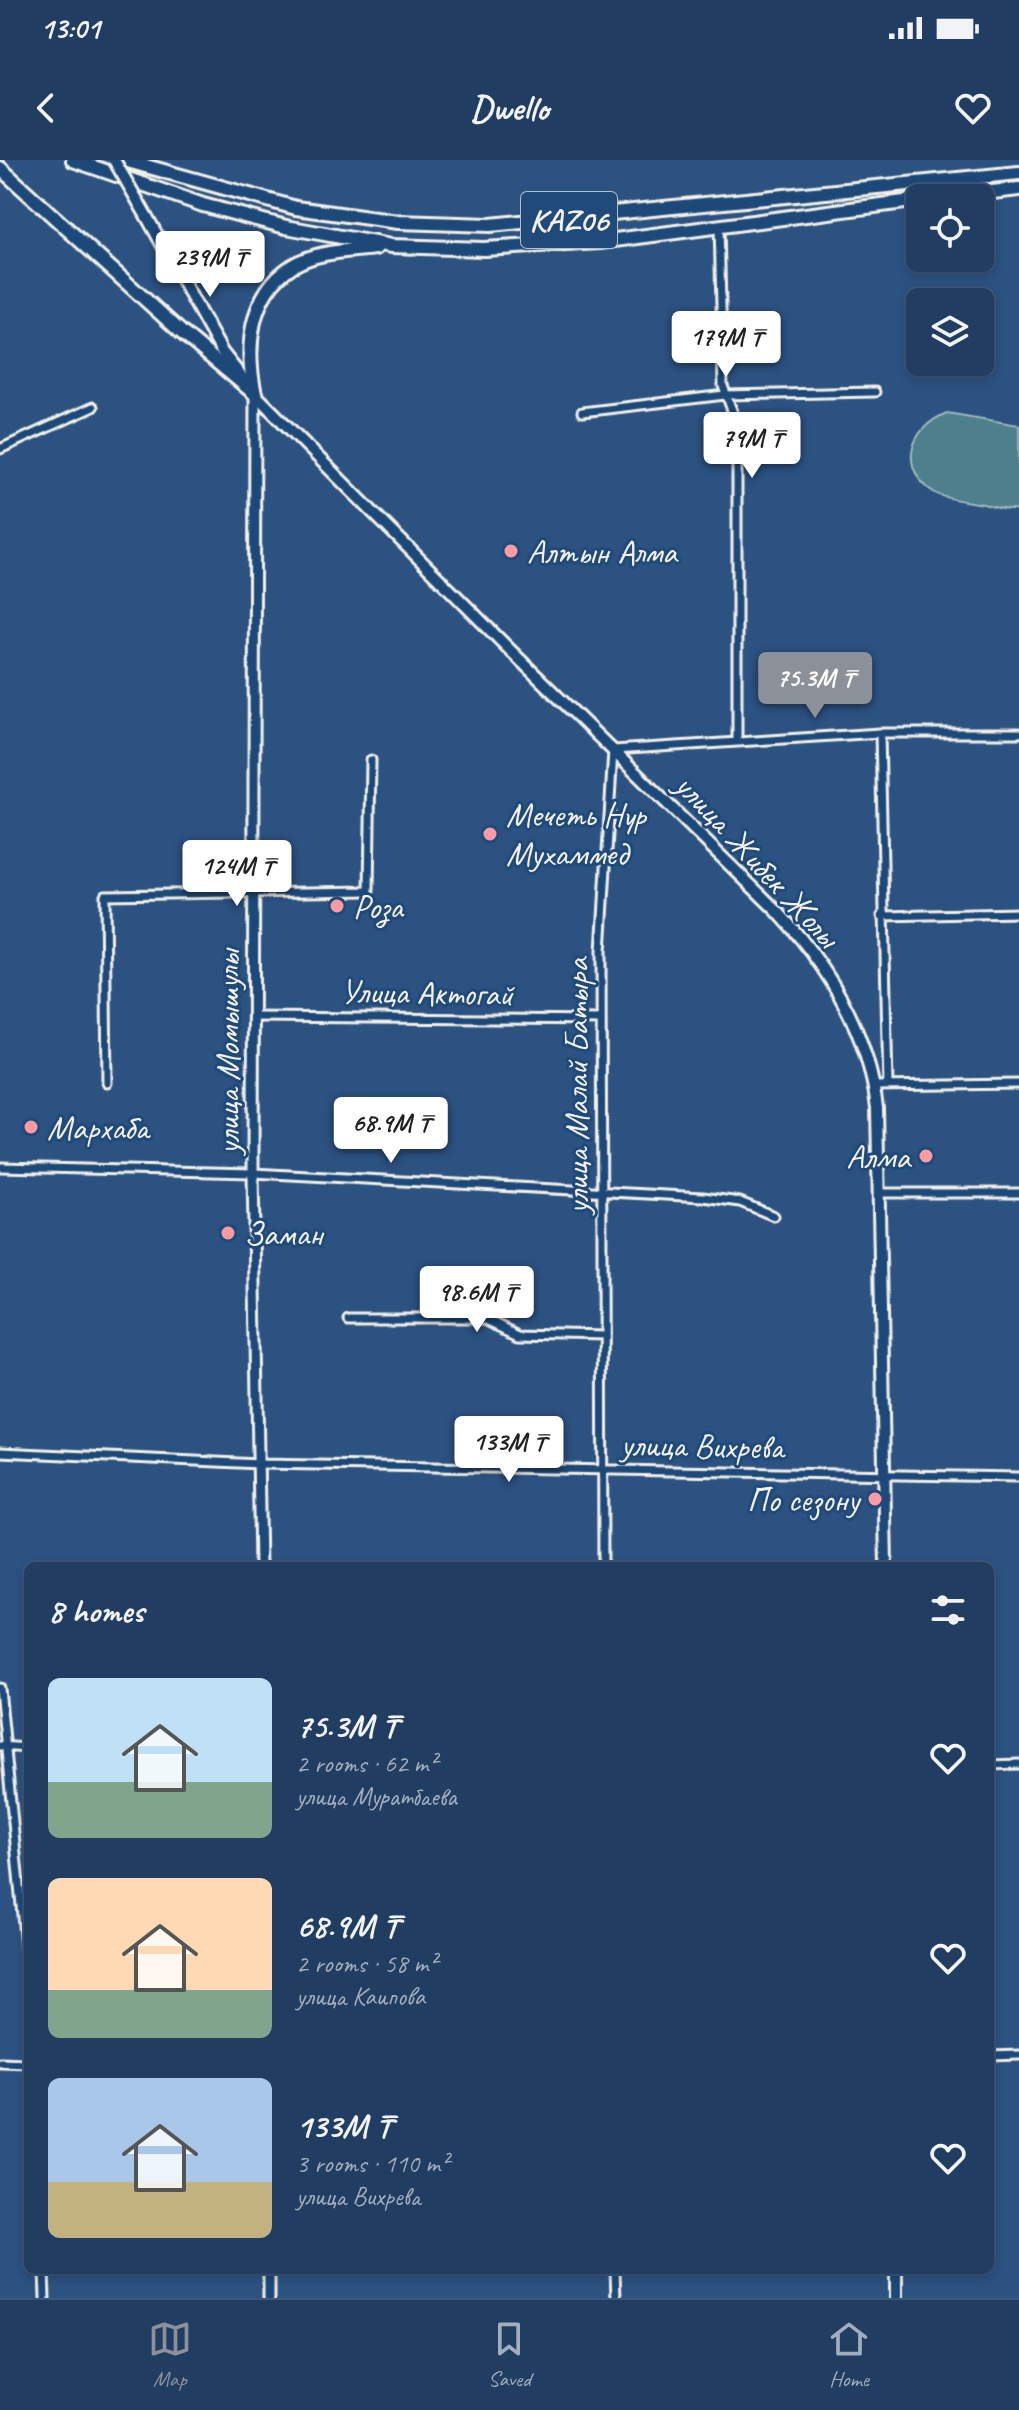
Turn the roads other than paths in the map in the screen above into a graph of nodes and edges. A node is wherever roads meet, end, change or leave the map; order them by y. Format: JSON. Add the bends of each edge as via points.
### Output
{"nodes":[{"id":1,"x":73,"y":160,"type":"edge"},
{"id":2,"x":114,"y":160,"type":"edge"},
{"id":3,"x":124,"y":160,"type":"edge"},
{"id":4,"x":0,"y":168,"type":"edge"},
{"id":5,"x":1019,"y":173,"type":"edge"},
{"id":6,"x":1019,"y":189,"type":"edge"},
{"id":7,"x":994,"y":192,"type":"edge"},
{"id":8,"x":906,"y":202,"type":"edge"},
{"id":9,"x":719,"y":225,"type":"junction"},
{"id":10,"x":391,"y":246,"type":"junction"},
{"id":11,"x":875,"y":392,"type":"dead end"},
{"id":12,"x":255,"y":394,"type":"junction"},
{"id":13,"x":725,"y":395,"type":"junction"},
{"id":14,"x":93,"y":407,"type":"dead end"},
{"id":15,"x":582,"y":412,"type":"dead end"},
{"id":16,"x":0,"y":449,"type":"edge"},
{"id":17,"x":880,"y":733,"type":"junction"},
{"id":18,"x":1019,"y":733,"type":"edge"},
{"id":19,"x":737,"y":739,"type":"junction"},
{"id":20,"x":613,"y":750,"type":"junction"},
{"id":21,"x":371,"y":760,"type":"dead end"},
{"id":22,"x":254,"y":892,"type":"junction"},
{"id":23,"x":1019,"y":913,"type":"edge"},
{"id":24,"x":882,"y":916,"type":"junction"},
{"id":25,"x":253,"y":1017,"type":"junction"},
{"id":26,"x":601,"y":1020,"type":"junction"},
{"id":27,"x":107,"y":1083,"type":"dead end"},
{"id":28,"x":1019,"y":1084,"type":"edge"},
{"id":29,"x":875,"y":1086,"type":"junction"},
{"id":30,"x":888,"y":1086,"type":"junction"},
{"id":31,"x":0,"y":1167,"type":"edge"},
{"id":32,"x":253,"y":1173,"type":"junction"},
{"id":33,"x":602,"y":1192,"type":"junction"},
{"id":34,"x":880,"y":1193,"type":"junction"},
{"id":35,"x":1019,"y":1193,"type":"edge"},
{"id":36,"x":774,"y":1216,"type":"dead end"},
{"id":37,"x":348,"y":1318,"type":"dead end"},
{"id":38,"x":602,"y":1336,"type":"junction"},
{"id":39,"x":0,"y":1452,"type":"edge"},
{"id":40,"x":260,"y":1464,"type":"junction"},
{"id":41,"x":602,"y":1470,"type":"junction"},
{"id":42,"x":886,"y":1474,"type":"junction"},
{"id":43,"x":1019,"y":1477,"type":"edge"},
{"id":44,"x":260,"y":1562,"type":"edge"},
{"id":45,"x":603,"y":1562,"type":"edge"},
{"id":46,"x":886,"y":1562,"type":"edge"},
{"id":47,"x":0,"y":1688,"type":"edge"},
{"id":48,"x":3,"y":1746,"type":"edge"},
{"id":49,"x":24,"y":1748,"type":"edge"},
{"id":50,"x":1019,"y":1764,"type":"edge"},
{"id":51,"x":994,"y":1765,"type":"edge"},
{"id":52,"x":24,"y":1941,"type":"edge"},
{"id":53,"x":1019,"y":2055,"type":"edge"},
{"id":54,"x":994,"y":2056,"type":"edge"},
{"id":55,"x":0,"y":2062,"type":"edge"},
{"id":56,"x":24,"y":2063,"type":"edge"},
{"id":57,"x":44,"y":2274,"type":"edge"},
{"id":58,"x":269,"y":2274,"type":"edge"},
{"id":59,"x":615,"y":2274,"type":"edge"},
{"id":60,"x":896,"y":2274,"type":"edge"},
{"id":61,"x":45,"y":2298,"type":"edge"},
{"id":62,"x":269,"y":2298,"type":"edge"},
{"id":63,"x":616,"y":2298,"type":"edge"},
{"id":64,"x":896,"y":2298,"type":"edge"}],
"edges":[{"from":1,"to":10,"type":"highway","number":"KAZ06","via":[[217,209]]},
{"from":2,"to":12,"type":"main road","name":"улица Жибек Жолы","bridge":true,"via":[[222,352]]},
{"from":3,"to":5,"type":"highway","number":"KAZ06","via":[[296,208],[398,222],[490,225]]},
{"from":4,"to":12,"type":"highway"},
{"from":6,"to":7,"type":"highway"},
{"from":8,"to":9,"type":"highway","number":"KAZ06"},
{"from":9,"to":10,"type":"highway","number":"KAZ06","via":[[600,242],[484,249]]},
{"from":9,"to":13,"type":"street"},
{"from":10,"to":12,"type":"highway","via":[[324,254],[292,266],[267,291],[252,326],[247,360]]},
{"from":11,"to":13,"type":"street"},
{"from":12,"to":20,"type":"main road","name":"улица Жибек Жолы"},
{"from":12,"to":22,"type":"street","name":"улица Момышулы"},
{"from":13,"to":15,"type":"street"},
{"from":13,"to":19,"type":"street","via":[[737,424]]},
{"from":14,"to":16,"type":"street"},
{"from":17,"to":18,"type":"street"},
{"from":17,"to":19,"type":"street"},
{"from":17,"to":24,"type":"street"},
{"from":19,"to":20,"type":"street"},
{"from":20,"to":26,"type":"street","name":"улица Малай Батыра"},
{"from":20,"to":29,"type":"main road","name":"улица Жибек Жолы","via":[[808,943],[854,1022]]},
{"from":21,"to":22,"type":"street","via":[[369,891]]},
{"from":22,"to":25,"type":"street","name":"улица Момышулы"},
{"from":22,"to":27,"type":"street","via":[[105,895]]},
{"from":23,"to":24,"type":"street"},
{"from":24,"to":30,"type":"street"},
{"from":25,"to":26,"type":"street","name":"Улица Актогай"},
{"from":25,"to":32,"type":"street","name":"улица Момышулы"},
{"from":26,"to":33,"type":"street","name":"улица Малай Батыра"},
{"from":28,"to":30,"type":"street"},
{"from":29,"to":30,"type":"street"},
{"from":29,"to":34,"type":"main road","name":"улица Жибек Жолы"},
{"from":31,"to":32,"type":"street"},
{"from":32,"to":33,"type":"street"},
{"from":32,"to":40,"type":"street","name":"улица Момышулы"},
{"from":33,"to":36,"type":"street","via":[[740,1202]]},
{"from":33,"to":38,"type":"street","name":"улица Малай Батыра"},
{"from":34,"to":35,"type":"street"},
{"from":34,"to":42,"type":"main road","name":"улица Жибек Жолы"},
{"from":37,"to":38,"type":"street","via":[[487,1318],[520,1334]]},
{"from":38,"to":41,"type":"street","name":"улица Малай Батыра"},
{"from":39,"to":40,"type":"street","name":"улица Вихрева"},
{"from":40,"to":41,"type":"street","name":"улица Вихрева"},
{"from":40,"to":44,"type":"street","name":"улица Момышулы"},
{"from":41,"to":42,"type":"street","name":"улица Вихрева"},
{"from":41,"to":45,"type":"street","name":"улица Малай Батыра"},
{"from":42,"to":43,"type":"street","name":"улица Вихрева"},
{"from":42,"to":46,"type":"main road","name":"улица Жибек Жолы"},
{"from":47,"to":48,"type":"street"},
{"from":48,"to":49,"type":"street"},
{"from":48,"to":52,"type":"street"},
{"from":50,"to":51,"type":"street"},
{"from":53,"to":54,"type":"street"},
{"from":55,"to":56,"type":"street"},
{"from":57,"to":61,"type":"street"},
{"from":58,"to":62,"type":"street"},
{"from":59,"to":63,"type":"street"},
{"from":60,"to":64,"type":"main road"}]}
